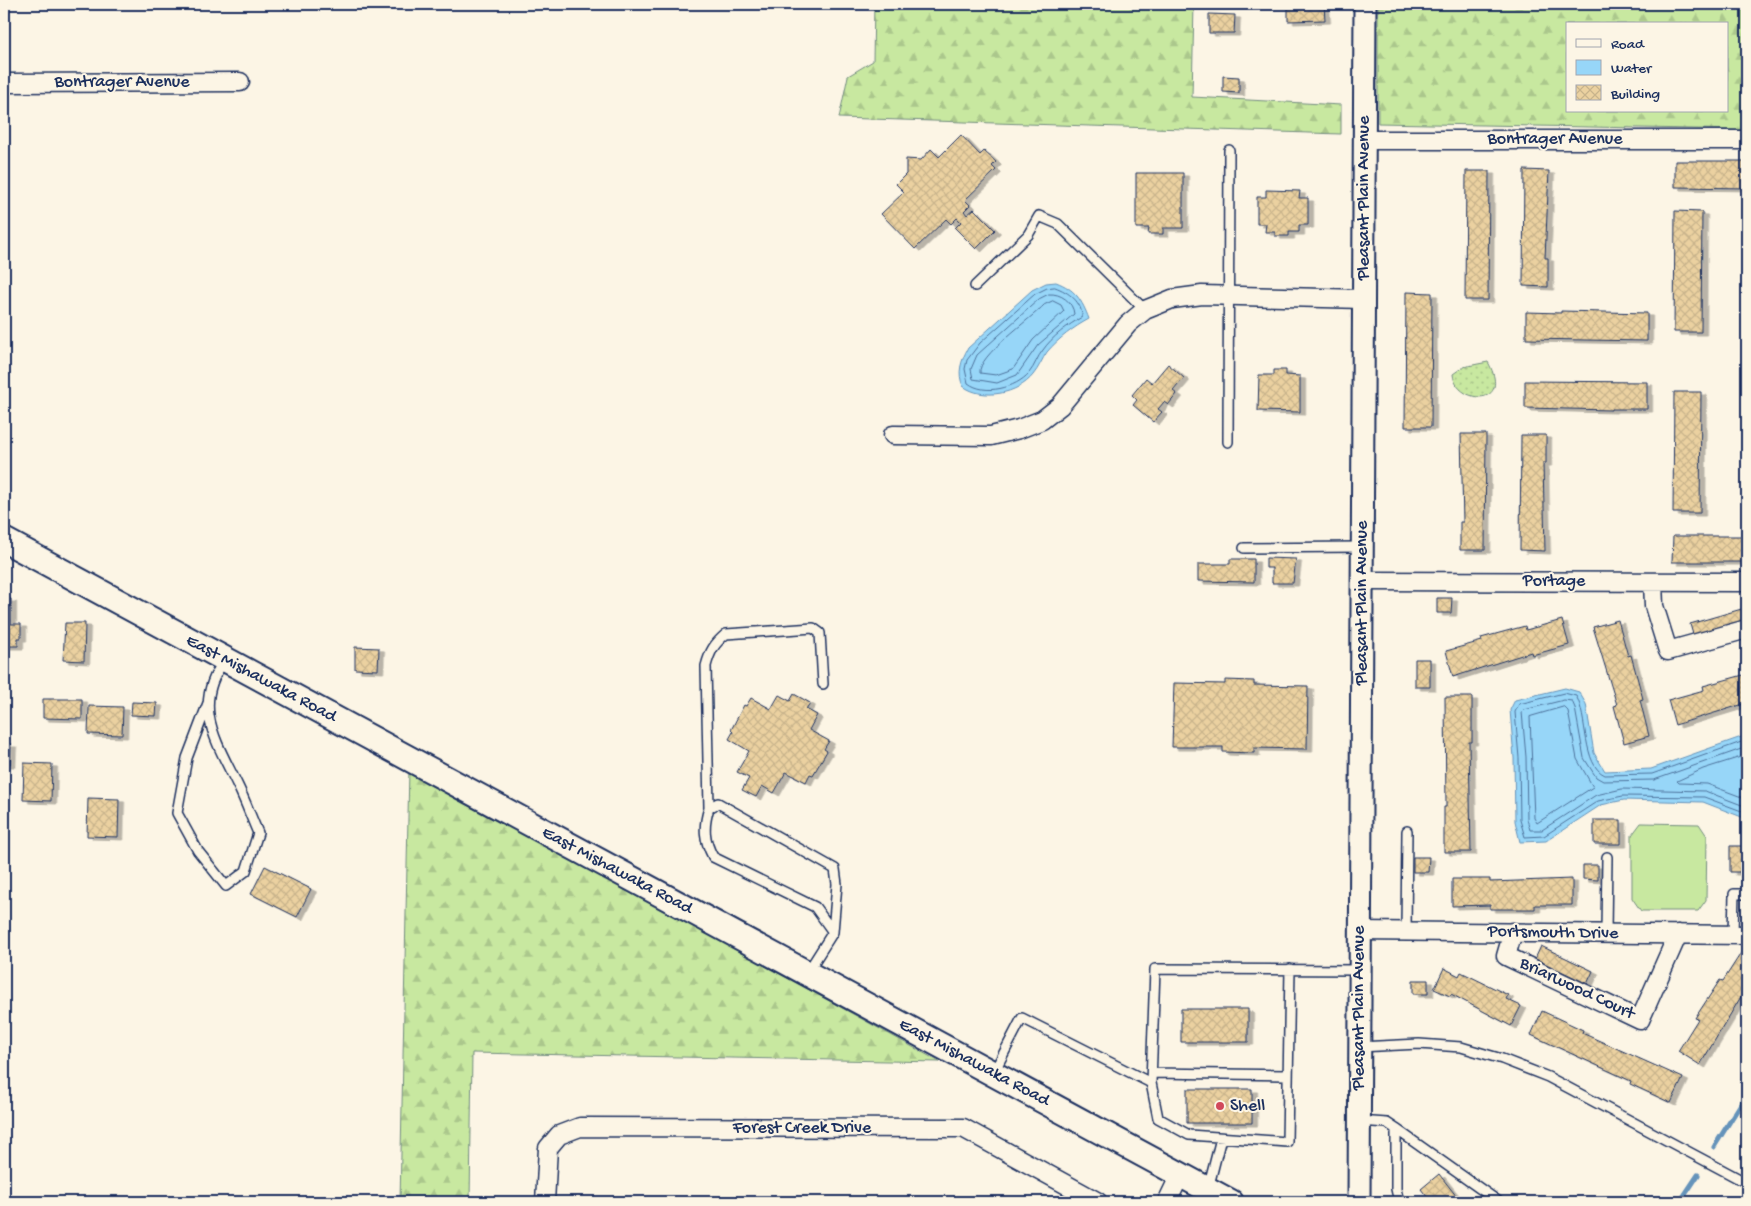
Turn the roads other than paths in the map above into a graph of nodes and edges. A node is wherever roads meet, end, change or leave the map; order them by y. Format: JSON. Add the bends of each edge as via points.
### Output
{"nodes":[{"id":1,"x":1365,"y":4,"type":"edge"},
{"id":2,"x":240,"y":82,"type":"dead end"},
{"id":3,"x":4,"y":83,"type":"edge"},
{"id":4,"x":1364,"y":140,"type":"junction"},
{"id":5,"x":1747,"y":140,"type":"edge"},
{"id":6,"x":1229,"y":150,"type":"dead end"},
{"id":7,"x":975,"y":286,"type":"dead end"},
{"id":8,"x":1227,"y":295,"type":"junction"},
{"id":9,"x":1364,"y":299,"type":"junction"},
{"id":10,"x":1145,"y":310,"type":"junction"},
{"id":11,"x":893,"y":435,"type":"dead end"},
{"id":12,"x":1228,"y":442,"type":"dead end"},
{"id":13,"x":4,"y":540,"type":"edge"},
{"id":14,"x":1362,"y":547,"type":"junction"},
{"id":15,"x":1244,"y":548,"type":"dead end"},
{"id":16,"x":1362,"y":581,"type":"junction"},
{"id":17,"x":1654,"y":582,"type":"junction"},
{"id":18,"x":1747,"y":582,"type":"edge"},
{"id":19,"x":1747,"y":629,"type":"edge"},
{"id":20,"x":225,"y":659,"type":"junction"},
{"id":21,"x":823,"y":684,"type":"dead end"},
{"id":22,"x":208,"y":703,"type":"junction"},
{"id":23,"x":709,"y":808,"type":"junction"},
{"id":24,"x":1407,"y":830,"type":"dead end"},
{"id":25,"x":1607,"y":856,"type":"dead end"},
{"id":26,"x":1747,"y":894,"type":"edge"},
{"id":27,"x":1359,"y":931,"type":"junction"},
{"id":28,"x":1406,"y":931,"type":"junction"},
{"id":29,"x":833,"y":932,"type":"junction"},
{"id":30,"x":1513,"y":932,"type":"junction"},
{"id":31,"x":1606,"y":933,"type":"junction"},
{"id":32,"x":1678,"y":934,"type":"junction"},
{"id":33,"x":1740,"y":934,"type":"edge"},
{"id":34,"x":1290,"y":970,"type":"junction"},
{"id":35,"x":1359,"y":970,"type":"junction"},
{"id":36,"x":806,"y":973,"type":"junction"},
{"id":37,"x":1359,"y":1047,"type":"junction"},
{"id":38,"x":1152,"y":1073,"type":"junction"},
{"id":39,"x":993,"y":1074,"type":"junction"},
{"id":40,"x":1288,"y":1076,"type":"junction"},
{"id":41,"x":1152,"y":1083,"type":"junction"},
{"id":42,"x":1359,"y":1121,"type":"junction"},
{"id":43,"x":1396,"y":1130,"type":"junction"},
{"id":44,"x":1220,"y":1138,"type":"junction"},
{"id":45,"x":1180,"y":1175,"type":"junction"},
{"id":46,"x":1747,"y":1183,"type":"edge"},
{"id":47,"x":1208,"y":1190,"type":"junction"},
{"id":48,"x":545,"y":1202,"type":"edge"},
{"id":49,"x":1098,"y":1202,"type":"edge"},
{"id":50,"x":1167,"y":1202,"type":"edge"},
{"id":51,"x":1231,"y":1202,"type":"edge"},
{"id":52,"x":1358,"y":1202,"type":"edge"},
{"id":53,"x":1399,"y":1202,"type":"edge"},
{"id":54,"x":1498,"y":1202,"type":"edge"}],
"edges":[{"from":1,"to":4,"type":"street","name":"Pleasant Plain Avenue"},
{"from":2,"to":3,"type":"street","name":"Bontrager Avenue"},
{"from":4,"to":5,"type":"street","name":"Bontrager Avenue"},
{"from":4,"to":9,"type":"street","name":"Pleasant Plain Avenue"},
{"from":6,"to":8,"type":"lane"},
{"from":7,"to":10,"type":"lane","via":[[1028,235],[1039,216],[1058,224]]},
{"from":8,"to":9,"type":"street"},
{"from":8,"to":10,"type":"street","via":[[1172,299]]},
{"from":8,"to":12,"type":"lane"},
{"from":9,"to":14,"type":"street","name":"Pleasant Plain Avenue"},
{"from":10,"to":11,"type":"street","via":[[1128,324],[1060,406],[1042,420],[1019,430],[991,436]]},
{"from":13,"to":20,"type":"main road","name":"East Mishawaka Road"},
{"from":14,"to":15,"type":"lane"},
{"from":14,"to":16,"type":"street","name":"Pleasant Plain Avenue"},
{"from":16,"to":17,"type":"street","name":"Portage"},
{"from":16,"to":27,"type":"street","name":"Pleasant Plain Avenue"},
{"from":17,"to":18,"type":"street","name":"Portage"},
{"from":17,"to":19,"type":"street","via":[[1654,606],[1668,651]]},
{"from":20,"to":22,"type":"lane","via":[[214,674]]},
{"from":20,"to":36,"type":"main road","name":"East Mishawaka Road"},
{"from":21,"to":23,"type":"lane","via":[[820,632],[814,628],[726,634],[715,643],[706,666]]},
{"from":22,"to":22,"type":"lane","via":[[210,730],[258,833],[246,871],[226,886],[198,851],[177,812],[187,758]]},
{"from":23,"to":29,"type":"lane","via":[[704,830],[713,857],[815,907]]},
{"from":23,"to":29,"type":"lane","via":[[718,803],[835,869]]},
{"from":24,"to":28,"type":"lane"},
{"from":25,"to":31,"type":"lane"},
{"from":26,"to":33,"type":"lane","via":[[1734,894]]},
{"from":27,"to":28,"type":"street","name":"Portsmouth Drive"},
{"from":27,"to":35,"type":"street","name":"Pleasant Plain Avenue"},
{"from":28,"to":30,"type":"street","name":"Portsmouth Drive"},
{"from":29,"to":36,"type":"lane"},
{"from":30,"to":31,"type":"street","name":"Portsmouth Drive"},
{"from":30,"to":32,"type":"street","name":"Briarwood Court","via":[[1506,956],[1640,1020]]},
{"from":31,"to":32,"type":"street","name":"Portsmouth Drive"},
{"from":32,"to":33,"type":"street","name":"Portsmouth Drive"},
{"from":34,"to":35,"type":"lane"},
{"from":34,"to":38,"type":"lane","via":[[1155,970]]},
{"from":34,"to":40,"type":"lane"},
{"from":35,"to":37,"type":"street","name":"Pleasant Plain Avenue"},
{"from":36,"to":39,"type":"main road","name":"East Mishawaka Road"},
{"from":37,"to":42,"type":"street","name":"Pleasant Plain Avenue"},
{"from":37,"to":46,"type":"lane","via":[[1419,1044],[1460,1047],[1502,1059],[1548,1077]]},
{"from":38,"to":40,"type":"lane"},
{"from":38,"to":41,"type":"lane"},
{"from":39,"to":41,"type":"lane","via":[[1022,1018]]},
{"from":39,"to":45,"type":"main road","name":"East Mishawaka Road"},
{"from":40,"to":44,"type":"lane","via":[[1287,1142]]},
{"from":41,"to":44,"type":"lane","via":[[1158,1118],[1189,1135]]},
{"from":42,"to":43,"type":"lane","via":[[1387,1123]]},
{"from":42,"to":52,"type":"street","name":"Pleasant Plain Avenue"},
{"from":43,"to":53,"type":"lane"},
{"from":43,"to":54,"type":"lane"},
{"from":44,"to":47,"type":"lane"},
{"from":45,"to":47,"type":"main road","name":"East Mishawaka Road"},
{"from":45,"to":50,"type":"street"},
{"from":47,"to":51,"type":"main road","name":"East Mishawaka Road"},
{"from":48,"to":49,"type":"street","name":"Forest Creek Drive","via":[[548,1148],[566,1132],[580,1127],[600,1127],[963,1128]]}]}
